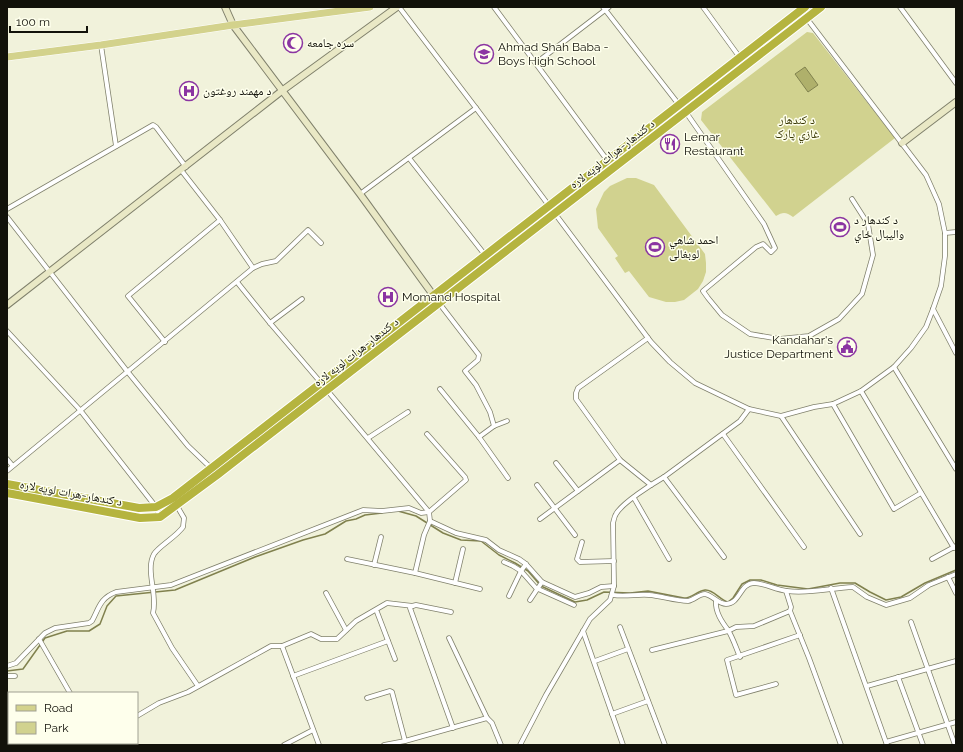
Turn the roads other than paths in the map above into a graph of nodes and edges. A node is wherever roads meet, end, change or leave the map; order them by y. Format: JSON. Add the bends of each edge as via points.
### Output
{"nodes":[{"id":1,"x":225,"y":7,"type":"edge"},
{"id":2,"x":370,"y":7,"type":"edge"},
{"id":3,"x":398,"y":7,"type":"edge"},
{"id":4,"x":494,"y":7,"type":"edge"},
{"id":5,"x":703,"y":7,"type":"edge"},
{"id":6,"x":822,"y":7,"type":"edge"},
{"id":7,"x":900,"y":7,"type":"edge"},
{"id":8,"x":606,"y":8,"type":"edge"},
{"id":9,"x":801,"y":8,"type":"edge"},
{"id":10,"x":807,"y":18,"type":"junction"},
{"id":11,"x":233,"y":24,"type":"junction"},
{"id":12,"x":101,"y":44,"type":"junction"},
{"id":13,"x":7,"y":57,"type":"edge"},
{"id":14,"x":739,"y":58,"type":"junction"},
{"id":15,"x":536,"y":63,"type":"junction"},
{"id":16,"x":746,"y":66,"type":"junction"},
{"id":17,"x":956,"y":83,"type":"edge"},
{"id":18,"x":283,"y":90,"type":"junction"},
{"id":19,"x":956,"y":102,"type":"edge"},
{"id":20,"x":680,"y":105,"type":"junction"},
{"id":21,"x":476,"y":108,"type":"junction"},
{"id":22,"x":685,"y":112,"type":"junction"},
{"id":23,"x":902,"y":143,"type":"junction"},
{"id":24,"x":116,"y":146,"type":"junction"},
{"id":25,"x":409,"y":158,"type":"junction"},
{"id":26,"x":607,"y":160,"type":"junction"},
{"id":27,"x":184,"y":168,"type":"junction"},
{"id":28,"x":613,"y":168,"type":"junction"},
{"id":29,"x":360,"y":194,"type":"junction"},
{"id":30,"x":852,"y":199,"type":"dead end"},
{"id":31,"x":548,"y":206,"type":"junction"},
{"id":32,"x":7,"y":209,"type":"edge"},
{"id":33,"x":554,"y":214,"type":"junction"},
{"id":34,"x":7,"y":217,"type":"edge"},
{"id":35,"x":220,"y":220,"type":"junction"},
{"id":36,"x":956,"y":232,"type":"edge"},
{"id":37,"x":945,"y":233,"type":"junction"},
{"id":38,"x":321,"y":243,"type":"dead end"},
{"id":39,"x":485,"y":255,"type":"junction"},
{"id":40,"x":254,"y":268,"type":"junction"},
{"id":41,"x":49,"y":272,"type":"junction"},
{"id":42,"x":237,"y":282,"type":"junction"},
{"id":43,"x":433,"y":296,"type":"junction"},
{"id":44,"x":302,"y":299,"type":"dead end"},
{"id":45,"x":439,"y":303,"type":"junction"},
{"id":46,"x":7,"y":305,"type":"edge"},
{"id":47,"x":934,"y":309,"type":"junction"},
{"id":48,"x":270,"y":323,"type":"junction"},
{"id":49,"x":7,"y":331,"type":"edge"},
{"id":50,"x":648,"y":338,"type":"junction"},
{"id":51,"x":165,"y":342,"type":"junction"},
{"id":52,"x":956,"y":353,"type":"edge"},
{"id":53,"x":894,"y":367,"type":"junction"},
{"id":54,"x":127,"y":371,"type":"junction"},
{"id":55,"x":321,"y":382,"type":"junction"},
{"id":56,"x":326,"y":389,"type":"junction"},
{"id":57,"x":440,"y":389,"type":"dead end"},
{"id":58,"x":861,"y":391,"type":"junction"},
{"id":59,"x":832,"y":404,"type":"junction"},
{"id":60,"x":749,"y":409,"type":"junction"},
{"id":61,"x":80,"y":410,"type":"junction"},
{"id":62,"x":408,"y":412,"type":"dead end"},
{"id":63,"x":781,"y":416,"type":"junction"},
{"id":64,"x":507,"y":421,"type":"dead end"},
{"id":65,"x":494,"y":426,"type":"junction"},
{"id":66,"x":427,"y":434,"type":"dead end"},
{"id":67,"x":723,"y":434,"type":"junction"},
{"id":68,"x":479,"y":437,"type":"junction"},
{"id":69,"x":368,"y":438,"type":"junction"},
{"id":70,"x":7,"y":459,"type":"edge"},
{"id":71,"x":620,"y":460,"type":"junction"},
{"id":72,"x":556,"y":463,"type":"dead end"},
{"id":73,"x":12,"y":465,"type":"junction"},
{"id":74,"x":211,"y":468,"type":"junction"},
{"id":75,"x":956,"y":469,"type":"edge"},
{"id":76,"x":7,"y":471,"type":"edge"},
{"id":77,"x":216,"y":475,"type":"junction"},
{"id":78,"x":664,"y":477,"type":"junction"},
{"id":79,"x":508,"y":478,"type":"dead end"},
{"id":80,"x":7,"y":484,"type":"edge"},
{"id":81,"x":651,"y":484,"type":"junction"},
{"id":82,"x":536,"y":485,"type":"dead end"},
{"id":83,"x":578,"y":491,"type":"junction"},
{"id":84,"x":921,"y":493,"type":"junction"},
{"id":85,"x":7,"y":494,"type":"edge"},
{"id":86,"x":634,"y":498,"type":"junction"},
{"id":87,"x":177,"y":506,"type":"junction"},
{"id":88,"x":156,"y":507,"type":"junction"},
{"id":89,"x":555,"y":508,"type":"junction"},
{"id":90,"x":430,"y":512,"type":"junction"},
{"id":91,"x":160,"y":517,"type":"junction"},
{"id":92,"x":540,"y":519,"type":"dead end"},
{"id":93,"x":430,"y":521,"type":"junction"},
{"id":94,"x":860,"y":534,"type":"dead end"},
{"id":95,"x":575,"y":535,"type":"dead end"},
{"id":96,"x":380,"y":537,"type":"dead end"},
{"id":97,"x":582,"y":542,"type":"dead end"},
{"id":98,"x":804,"y":547,"type":"dead end"},
{"id":99,"x":955,"y":547,"type":"edge"},
{"id":100,"x":463,"y":549,"type":"dead end"},
{"id":101,"x":724,"y":556,"type":"dead end"},
{"id":102,"x":347,"y":559,"type":"dead end"},
{"id":103,"x":669,"y":559,"type":"dead end"},
{"id":104,"x":932,"y":559,"type":"dead end"},
{"id":105,"x":614,"y":561,"type":"junction"},
{"id":106,"x":504,"y":562,"type":"dead end"},
{"id":107,"x":374,"y":564,"type":"junction"},
{"id":108,"x":526,"y":564,"type":"junction"},
{"id":109,"x":520,"y":572,"type":"junction"},
{"id":110,"x":415,"y":573,"type":"junction"},
{"id":111,"x":956,"y":574,"type":"edge"},
{"id":112,"x":948,"y":577,"type":"junction"},
{"id":113,"x":542,"y":582,"type":"junction"},
{"id":114,"x":455,"y":583,"type":"junction"},
{"id":115,"x":614,"y":587,"type":"junction"},
{"id":116,"x":536,"y":588,"type":"junction"},
{"id":117,"x":831,"y":588,"type":"junction"},
{"id":118,"x":154,"y":589,"type":"junction"},
{"id":119,"x":480,"y":589,"type":"dead end"},
{"id":120,"x":786,"y":591,"type":"junction"},
{"id":121,"x":956,"y":592,"type":"edge"},
{"id":122,"x":326,"y":593,"type":"dead end"},
{"id":123,"x":613,"y":595,"type":"junction"},
{"id":124,"x":509,"y":596,"type":"dead end"},
{"id":125,"x":530,"y":600,"type":"dead end"},
{"id":126,"x":716,"y":601,"type":"junction"},
{"id":127,"x":574,"y":605,"type":"dead end"},
{"id":128,"x":413,"y":606,"type":"junction"},
{"id":129,"x":377,"y":612,"type":"dead end"},
{"id":130,"x":451,"y":612,"type":"dead end"},
{"id":131,"x":790,"y":612,"type":"junction"},
{"id":132,"x":911,"y":622,"type":"dead end"},
{"id":133,"x":620,"y":627,"type":"dead end"},
{"id":134,"x":346,"y":630,"type":"junction"},
{"id":135,"x":583,"y":631,"type":"junction"},
{"id":136,"x":728,"y":631,"type":"junction"},
{"id":137,"x":800,"y":635,"type":"junction"},
{"id":138,"x":448,"y":638,"type":"dead end"},
{"id":139,"x":41,"y":641,"type":"junction"},
{"id":140,"x":388,"y":641,"type":"junction"},
{"id":141,"x":282,"y":646,"type":"junction"},
{"id":142,"x":628,"y":649,"type":"junction"},
{"id":143,"x":652,"y":650,"type":"dead end"},
{"id":144,"x":740,"y":657,"type":"junction"},
{"id":145,"x":395,"y":659,"type":"dead end"},
{"id":146,"x":956,"y":660,"type":"edge"},
{"id":147,"x":594,"y":661,"type":"junction"},
{"id":148,"x":7,"y":666,"type":"edge"},
{"id":149,"x":928,"y":668,"type":"junction"},
{"id":150,"x":7,"y":676,"type":"edge"},
{"id":151,"x":15,"y":676,"type":"dead end"},
{"id":152,"x":292,"y":676,"type":"junction"},
{"id":153,"x":898,"y":677,"type":"junction"},
{"id":154,"x":776,"y":684,"type":"dead end"},
{"id":155,"x":198,"y":686,"type":"junction"},
{"id":156,"x":866,"y":686,"type":"junction"},
{"id":157,"x":69,"y":692,"type":"edge"},
{"id":158,"x":367,"y":698,"type":"dead end"},
{"id":159,"x":648,"y":700,"type":"junction"},
{"id":160,"x":612,"y":714,"type":"junction"},
{"id":161,"x":138,"y":715,"type":"edge"},
{"id":162,"x":487,"y":718,"type":"junction"},
{"id":163,"x":956,"y":722,"type":"edge"},
{"id":164,"x":948,"y":724,"type":"junction"},
{"id":165,"x":453,"y":728,"type":"junction"},
{"id":166,"x":313,"y":730,"type":"junction"},
{"id":167,"x":918,"y":734,"type":"junction"},
{"id":168,"x":405,"y":741,"type":"junction"},
{"id":169,"x":887,"y":744,"type":"edge"},
{"id":170,"x":284,"y":745,"type":"edge"},
{"id":171,"x":319,"y":745,"type":"edge"},
{"id":172,"x":384,"y":745,"type":"edge"},
{"id":173,"x":501,"y":745,"type":"edge"},
{"id":174,"x":520,"y":745,"type":"edge"},
{"id":175,"x":623,"y":745,"type":"edge"},
{"id":176,"x":665,"y":745,"type":"edge"},
{"id":177,"x":841,"y":745,"type":"edge"},
{"id":178,"x":922,"y":745,"type":"edge"},
{"id":179,"x":955,"y":745,"type":"edge"}],
"edges":[{"from":1,"to":11,"type":"street"},
{"from":2,"to":11,"type":"main road"},
{"from":3,"to":18,"type":"street"},
{"from":3,"to":21,"type":"street"},
{"from":4,"to":15,"type":"street"},
{"from":5,"to":14,"type":"street"},
{"from":6,"to":10,"type":"highway","name":"د کندهار-هرات لويه لاره"},
{"from":7,"to":17,"type":"street"},
{"from":8,"to":15,"type":"street"},
{"from":8,"to":20,"type":"street"},
{"from":9,"to":10,"type":"street"},
{"from":9,"to":14,"type":"highway","name":"د کندهار-هرات لويه لاره"},
{"from":10,"to":16,"type":"highway","name":"د کندهار-هرات لويه لاره"},
{"from":10,"to":23,"type":"street"},
{"from":11,"to":12,"type":"main road"},
{"from":11,"to":18,"type":"street"},
{"from":12,"to":13,"type":"main road"},
{"from":12,"to":24,"type":"street"},
{"from":14,"to":16,"type":"street"},
{"from":14,"to":20,"type":"highway","name":"د کندهار-هرات لويه لاره"},
{"from":15,"to":26,"type":"street"},
{"from":16,"to":22,"type":"highway","name":"د کندهار-هرات لويه لاره"},
{"from":18,"to":27,"type":"street"},
{"from":18,"to":29,"type":"street"},
{"from":19,"to":23,"type":"street"},
{"from":20,"to":22,"type":"street"},
{"from":20,"to":26,"type":"highway","name":"د کندهار-هرات لويه لاره"},
{"from":21,"to":25,"type":"street"},
{"from":21,"to":31,"type":"street"},
{"from":22,"to":28,"type":"highway","name":"د کندهار-هرات لويه لاره"},
{"from":22,"to":30,"type":"street","via":[[764,224],[775,248],[771,252],[762,244],[756,247],[704,290],[722,315],[750,334],[779,339],[809,336],[839,319],[862,294],[873,255],[868,224]]},
{"from":23,"to":37,"type":"street","via":[[926,175],[939,204]]},
{"from":24,"to":27,"type":"street","via":[[153,125]]},
{"from":24,"to":32,"type":"street"},
{"from":25,"to":29,"type":"street"},
{"from":25,"to":39,"type":"street"},
{"from":26,"to":28,"type":"street"},
{"from":26,"to":31,"type":"highway","name":"د کندهار-هرات لويه لاره"},
{"from":27,"to":35,"type":"street"},
{"from":27,"to":41,"type":"street"},
{"from":28,"to":33,"type":"highway","name":"د کندهار-هرات لويه لاره"},
{"from":29,"to":43,"type":"street"},
{"from":31,"to":33,"type":"street"},
{"from":31,"to":39,"type":"highway","name":"د کندهار-هرات لويه لاره"},
{"from":33,"to":45,"type":"highway","name":"د کندهار-هرات لويه لاره"},
{"from":33,"to":50,"type":"street"},
{"from":34,"to":41,"type":"street"},
{"from":35,"to":40,"type":"street"},
{"from":35,"to":51,"type":"street","via":[[128,296]]},
{"from":36,"to":37,"type":"street"},
{"from":37,"to":47,"type":"street","via":[[941,286]]},
{"from":38,"to":40,"type":"street","via":[[308,230],[276,261]]},
{"from":39,"to":43,"type":"highway","name":"د کندهار-هرات لويه لاره"},
{"from":40,"to":42,"type":"street"},
{"from":41,"to":46,"type":"street"},
{"from":41,"to":54,"type":"street"},
{"from":42,"to":48,"type":"street"},
{"from":42,"to":51,"type":"street"},
{"from":43,"to":45,"type":"street"},
{"from":43,"to":55,"type":"highway","name":"د کندهار-هرات لويه لاره"},
{"from":44,"to":48,"type":"street"},
{"from":45,"to":56,"type":"highway","name":"د کندهار-هرات لويه لاره"},
{"from":45,"to":65,"type":"street","via":[[479,355],[478,360],[465,371],[476,385]]},
{"from":47,"to":52,"type":"street"},
{"from":47,"to":53,"type":"street","via":[[926,327]]},
{"from":48,"to":55,"type":"street"},
{"from":49,"to":61,"type":"street"},
{"from":50,"to":60,"type":"street","via":[[670,362],[695,383]]},
{"from":50,"to":71,"type":"street","via":[[578,388],[576,393],[576,399]]},
{"from":51,"to":54,"type":"street"},
{"from":53,"to":58,"type":"street"},
{"from":53,"to":75,"type":"street"},
{"from":54,"to":61,"type":"street"},
{"from":54,"to":74,"type":"street","via":[[188,446]]},
{"from":55,"to":56,"type":"street"},
{"from":55,"to":74,"type":"highway","name":"د کندهار-هرات لويه لاره"},
{"from":56,"to":69,"type":"street"},
{"from":56,"to":77,"type":"highway","name":"د کندهار-هرات لويه لاره"},
{"from":57,"to":68,"type":"street"},
{"from":58,"to":59,"type":"street"},
{"from":58,"to":84,"type":"street"},
{"from":59,"to":63,"type":"street"},
{"from":59,"to":84,"type":"street","via":[[894,509]]},
{"from":60,"to":63,"type":"street"},
{"from":60,"to":67,"type":"street","via":[[740,421]]},
{"from":61,"to":73,"type":"street"},
{"from":61,"to":88,"type":"street"},
{"from":62,"to":69,"type":"street"},
{"from":63,"to":94,"type":"street"},
{"from":64,"to":65,"type":"street"},
{"from":65,"to":68,"type":"street"},
{"from":66,"to":90,"type":"street","via":[[466,477],[466,480]]},
{"from":67,"to":78,"type":"street"},
{"from":67,"to":98,"type":"street"},
{"from":68,"to":79,"type":"street"},
{"from":69,"to":90,"type":"street"},
{"from":70,"to":73,"type":"street"},
{"from":71,"to":81,"type":"street"},
{"from":71,"to":83,"type":"street"},
{"from":72,"to":83,"type":"street"},
{"from":73,"to":76,"type":"street"},
{"from":74,"to":77,"type":"street"},
{"from":74,"to":88,"type":"highway","name":"د کندهار-هرات لويه لاره","via":[[173,498]]},
{"from":77,"to":87,"type":"highway","name":"د کندهار-هرات لويه لاره"},
{"from":78,"to":81,"type":"street"},
{"from":78,"to":101,"type":"street"},
{"from":80,"to":88,"type":"highway","name":"د کندهار-هرات لويه لاره","via":[[139,508]]},
{"from":81,"to":86,"type":"street"},
{"from":82,"to":89,"type":"street"},
{"from":83,"to":89,"type":"street"},
{"from":84,"to":99,"type":"street"},
{"from":85,"to":91,"type":"highway","name":"د کندهار-هرات لويه لاره","via":[[140,518]]},
{"from":86,"to":103,"type":"street"},
{"from":86,"to":105,"type":"street","via":[[615,515]]},
{"from":87,"to":91,"type":"highway","name":"د کندهار-هرات لويه لاره"},
{"from":87,"to":118,"type":"street","via":[[184,523],[180,531],[153,556]]},
{"from":88,"to":91,"type":"street"},
{"from":89,"to":92,"type":"street"},
{"from":89,"to":95,"type":"street"},
{"from":90,"to":93,"type":"street"},
{"from":90,"to":118,"type":"street","via":[[409,508],[363,510],[171,585]]},
{"from":93,"to":108,"type":"street","via":[[456,533],[486,540]]},
{"from":93,"to":110,"type":"street"},
{"from":96,"to":107,"type":"street"},
{"from":97,"to":105,"type":"street","via":[[578,559],[580,562]]},
{"from":99,"to":104,"type":"street"},
{"from":100,"to":114,"type":"street"},
{"from":102,"to":107,"type":"street"},
{"from":105,"to":115,"type":"street"},
{"from":106,"to":109,"type":"street"},
{"from":107,"to":110,"type":"street"},
{"from":108,"to":109,"type":"street"},
{"from":108,"to":113,"type":"street"},
{"from":109,"to":116,"type":"street"},
{"from":109,"to":124,"type":"street"},
{"from":110,"to":114,"type":"street"},
{"from":111,"to":112,"type":"street"},
{"from":112,"to":117,"type":"street","via":[[910,598],[886,605],[853,587]]},
{"from":112,"to":121,"type":"street"},
{"from":113,"to":115,"type":"street","via":[[575,597],[601,587]]},
{"from":113,"to":116,"type":"street"},
{"from":114,"to":119,"type":"street"},
{"from":115,"to":123,"type":"street"},
{"from":116,"to":125,"type":"street"},
{"from":116,"to":127,"type":"street"},
{"from":117,"to":120,"type":"street","via":[[807,592]]},
{"from":117,"to":156,"type":"street"},
{"from":118,"to":139,"type":"street","via":[[109,594],[102,600],[95,616],[88,623],[55,628],[45,633]]},
{"from":118,"to":155,"type":"street","via":[[154,613],[159,625]]},
{"from":120,"to":126,"type":"street","via":[[754,583],[745,586],[734,602],[727,604]]},
{"from":120,"to":131,"type":"street","via":[[792,606]]},
{"from":122,"to":134,"type":"street"},
{"from":123,"to":126,"type":"street","via":[[649,595],[691,601],[702,594],[707,594]]},
{"from":123,"to":135,"type":"street","via":[[590,619]]},
{"from":126,"to":136,"type":"street","via":[[722,622]]},
{"from":128,"to":130,"type":"street"},
{"from":128,"to":134,"type":"street","via":[[387,604],[356,621]]},
{"from":128,"to":165,"type":"street","via":[[410,608]]},
{"from":129,"to":140,"type":"street"},
{"from":131,"to":136,"type":"street","via":[[754,626],[736,627]]},
{"from":131,"to":137,"type":"street"},
{"from":132,"to":149,"type":"street"},
{"from":133,"to":142,"type":"street"},
{"from":134,"to":141,"type":"street","via":[[336,639],[321,639],[311,634]]},
{"from":135,"to":147,"type":"street"},
{"from":135,"to":174,"type":"street"},
{"from":136,"to":143,"type":"street"},
{"from":136,"to":144,"type":"street"},
{"from":137,"to":144,"type":"street"},
{"from":137,"to":177,"type":"street"},
{"from":138,"to":162,"type":"street"},
{"from":139,"to":148,"type":"street","via":[[16,663]]},
{"from":139,"to":157,"type":"street"},
{"from":140,"to":145,"type":"street"},
{"from":140,"to":152,"type":"street"},
{"from":141,"to":152,"type":"street"},
{"from":141,"to":155,"type":"street","via":[[272,646]]},
{"from":142,"to":147,"type":"street"},
{"from":142,"to":159,"type":"street"},
{"from":144,"to":154,"type":"street","via":[[727,662],[736,695]]},
{"from":146,"to":149,"type":"street"},
{"from":147,"to":160,"type":"street"},
{"from":149,"to":153,"type":"street"},
{"from":149,"to":164,"type":"street"},
{"from":150,"to":151,"type":"street"},
{"from":152,"to":166,"type":"street"},
{"from":153,"to":156,"type":"street"},
{"from":153,"to":167,"type":"street"},
{"from":155,"to":161,"type":"street"},
{"from":156,"to":169,"type":"street"},
{"from":158,"to":168,"type":"street","via":[[392,692]]},
{"from":159,"to":160,"type":"street"},
{"from":159,"to":176,"type":"street"},
{"from":160,"to":175,"type":"street"},
{"from":162,"to":165,"type":"street"},
{"from":162,"to":173,"type":"street","via":[[492,723]]},
{"from":163,"to":164,"type":"street"},
{"from":164,"to":167,"type":"street"},
{"from":164,"to":179,"type":"street"},
{"from":165,"to":168,"type":"street"},
{"from":166,"to":170,"type":"street"},
{"from":166,"to":171,"type":"street"},
{"from":167,"to":169,"type":"street"},
{"from":167,"to":178,"type":"street"},
{"from":168,"to":172,"type":"street"}]}
